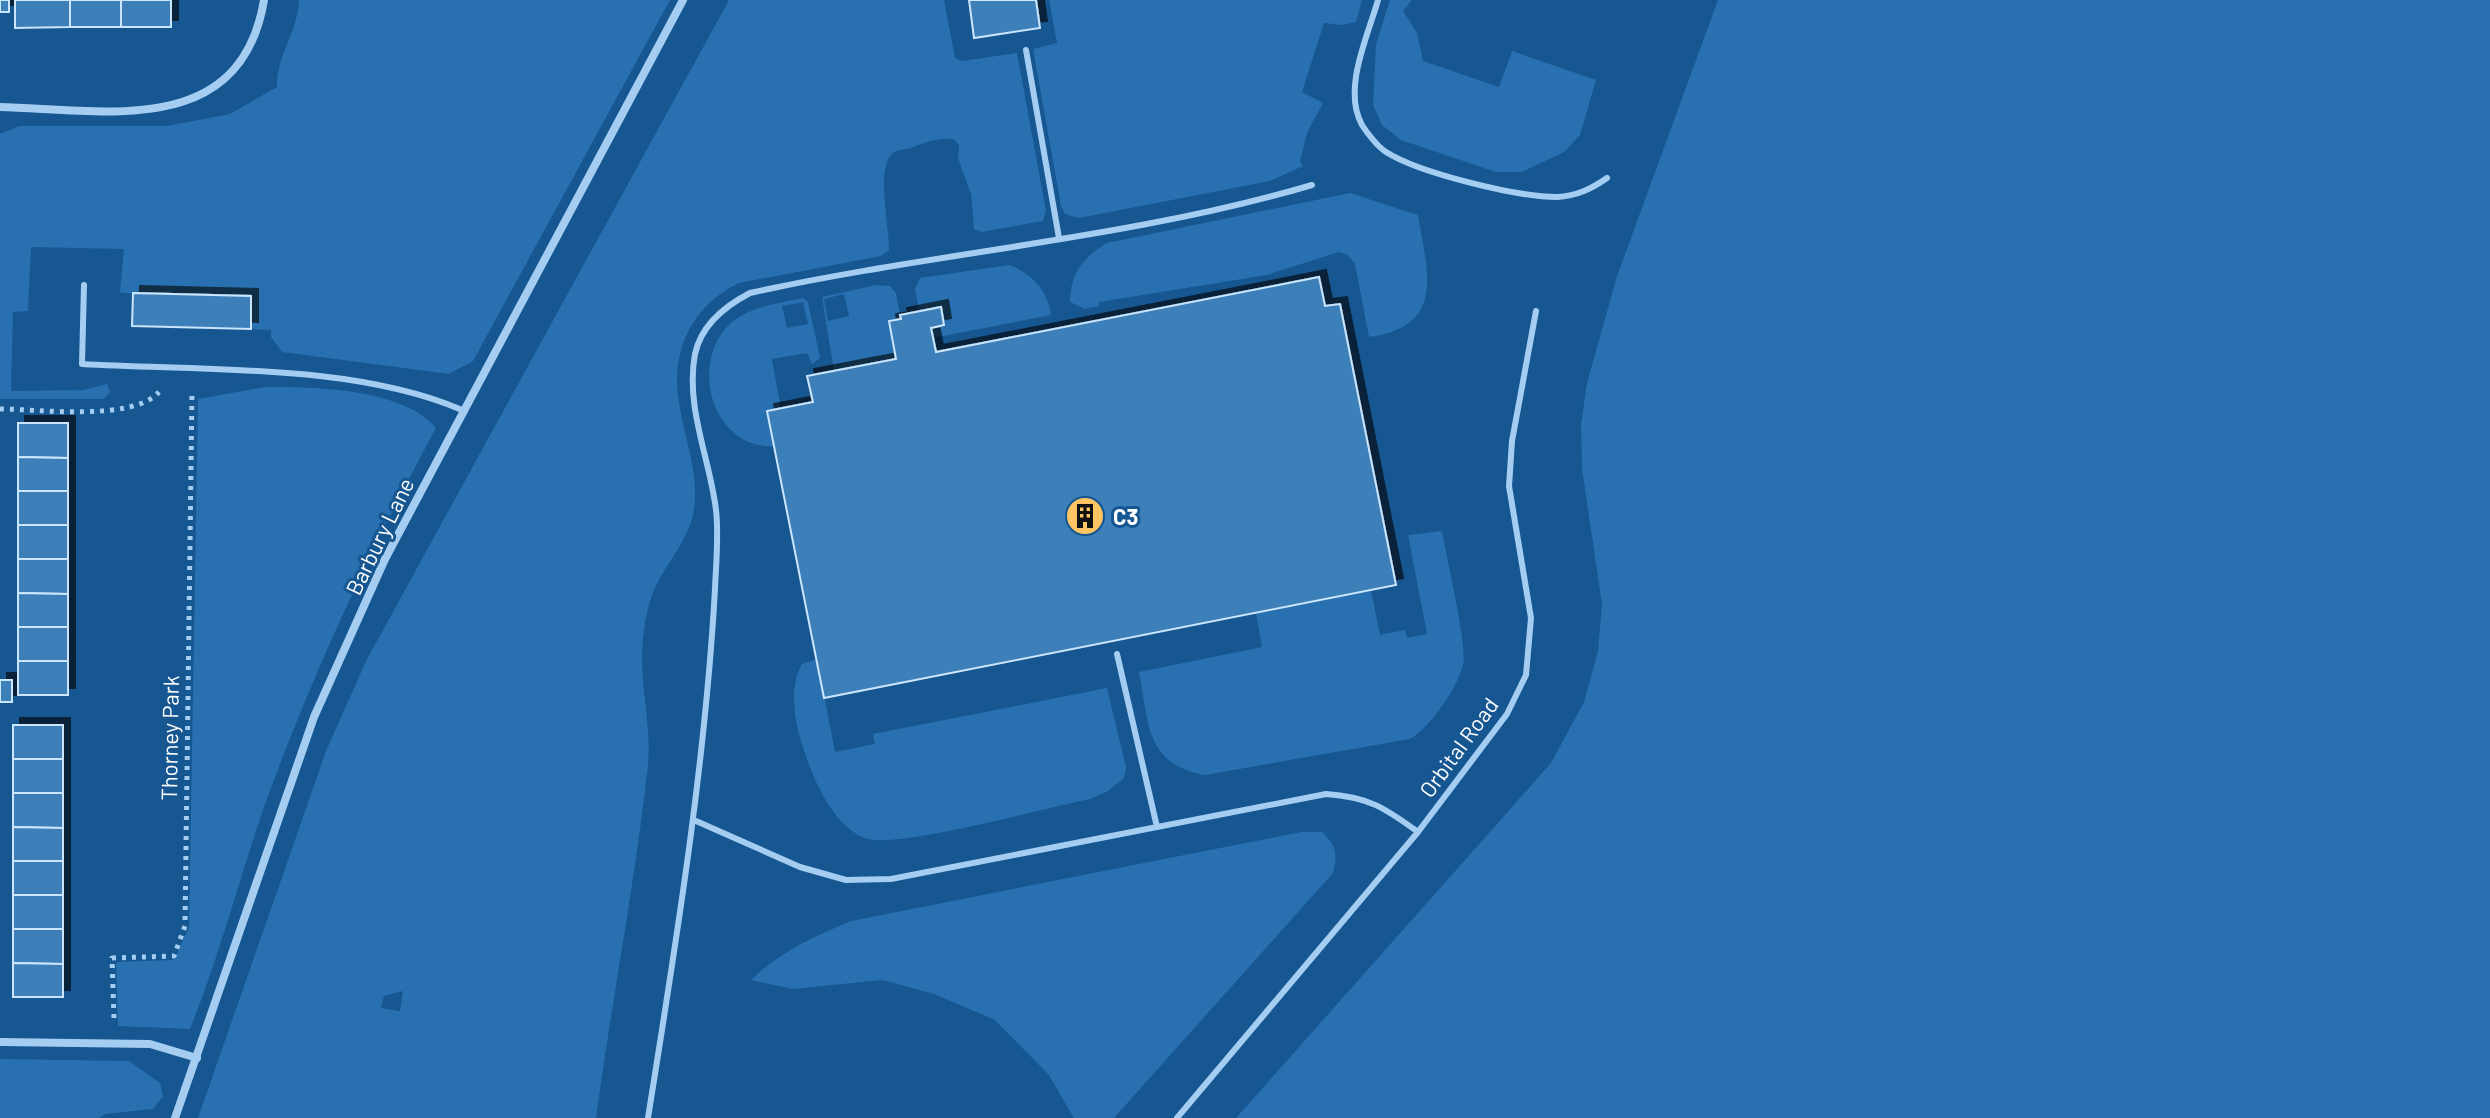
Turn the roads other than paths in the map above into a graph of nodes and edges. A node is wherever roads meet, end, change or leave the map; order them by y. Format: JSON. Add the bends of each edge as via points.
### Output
{"nodes":[{"id":1,"x":264,"y":0,"type":"edge"},
{"id":2,"x":683,"y":0,"type":"edge"},
{"id":3,"x":1378,"y":0,"type":"edge"},
{"id":4,"x":1026,"y":50,"type":"dead end"},
{"id":5,"x":0,"y":107,"type":"edge"},
{"id":6,"x":1607,"y":178,"type":"dead end"},
{"id":7,"x":1312,"y":185,"type":"dead end"},
{"id":8,"x":1059,"y":238,"type":"junction"},
{"id":9,"x":84,"y":285,"type":"dead end"},
{"id":10,"x":1536,"y":311,"type":"dead end"},
{"id":11,"x":462,"y":410,"type":"junction"},
{"id":12,"x":1117,"y":654,"type":"dead end"},
{"id":13,"x":696,"y":821,"type":"junction"},
{"id":14,"x":1157,"y":827,"type":"junction"},
{"id":15,"x":1418,"y":832,"type":"junction"},
{"id":16,"x":0,"y":1042,"type":"edge"},
{"id":17,"x":197,"y":1058,"type":"junction"},
{"id":18,"x":175,"y":1118,"type":"edge"},
{"id":19,"x":648,"y":1118,"type":"edge"},
{"id":20,"x":1177,"y":1118,"type":"edge"}],
"edges":[{"from":1,"to":5,"type":"street","via":[[254,41],[238,67],[220,86],[193,100],[151,109]]},
{"from":2,"to":11,"type":"street","name":"Barbury Lane"},
{"from":3,"to":6,"type":"lane","via":[[1355,102],[1362,124],[1382,150],[1511,192],[1586,193]]},
{"from":4,"to":8,"type":"lane"},
{"from":7,"to":8,"type":"lane"},
{"from":8,"to":13,"type":"lane","via":[[750,293],[717,315],[704,332],[696,351],[694,400],[716,511],[716,542]]},
{"from":9,"to":11,"type":"lane","via":[[82,364],[362,382],[399,387]]},
{"from":10,"to":15,"type":"lane","name":"Orbital Road","via":[[1509,486],[1531,618],[1526,675],[1507,714]]},
{"from":11,"to":17,"type":"street","name":"Barbury Lane","via":[[385,559],[314,717]]},
{"from":12,"to":14,"type":"lane"},
{"from":13,"to":14,"type":"lane","via":[[800,867],[846,880],[891,879]]},
{"from":13,"to":19,"type":"lane"},
{"from":14,"to":15,"type":"lane","via":[[1326,794],[1358,796]]},
{"from":15,"to":20,"type":"lane","name":"Orbital Road"},
{"from":16,"to":17,"type":"street","via":[[150,1044]]},
{"from":17,"to":18,"type":"street","name":"Barbury Lane"}]}
